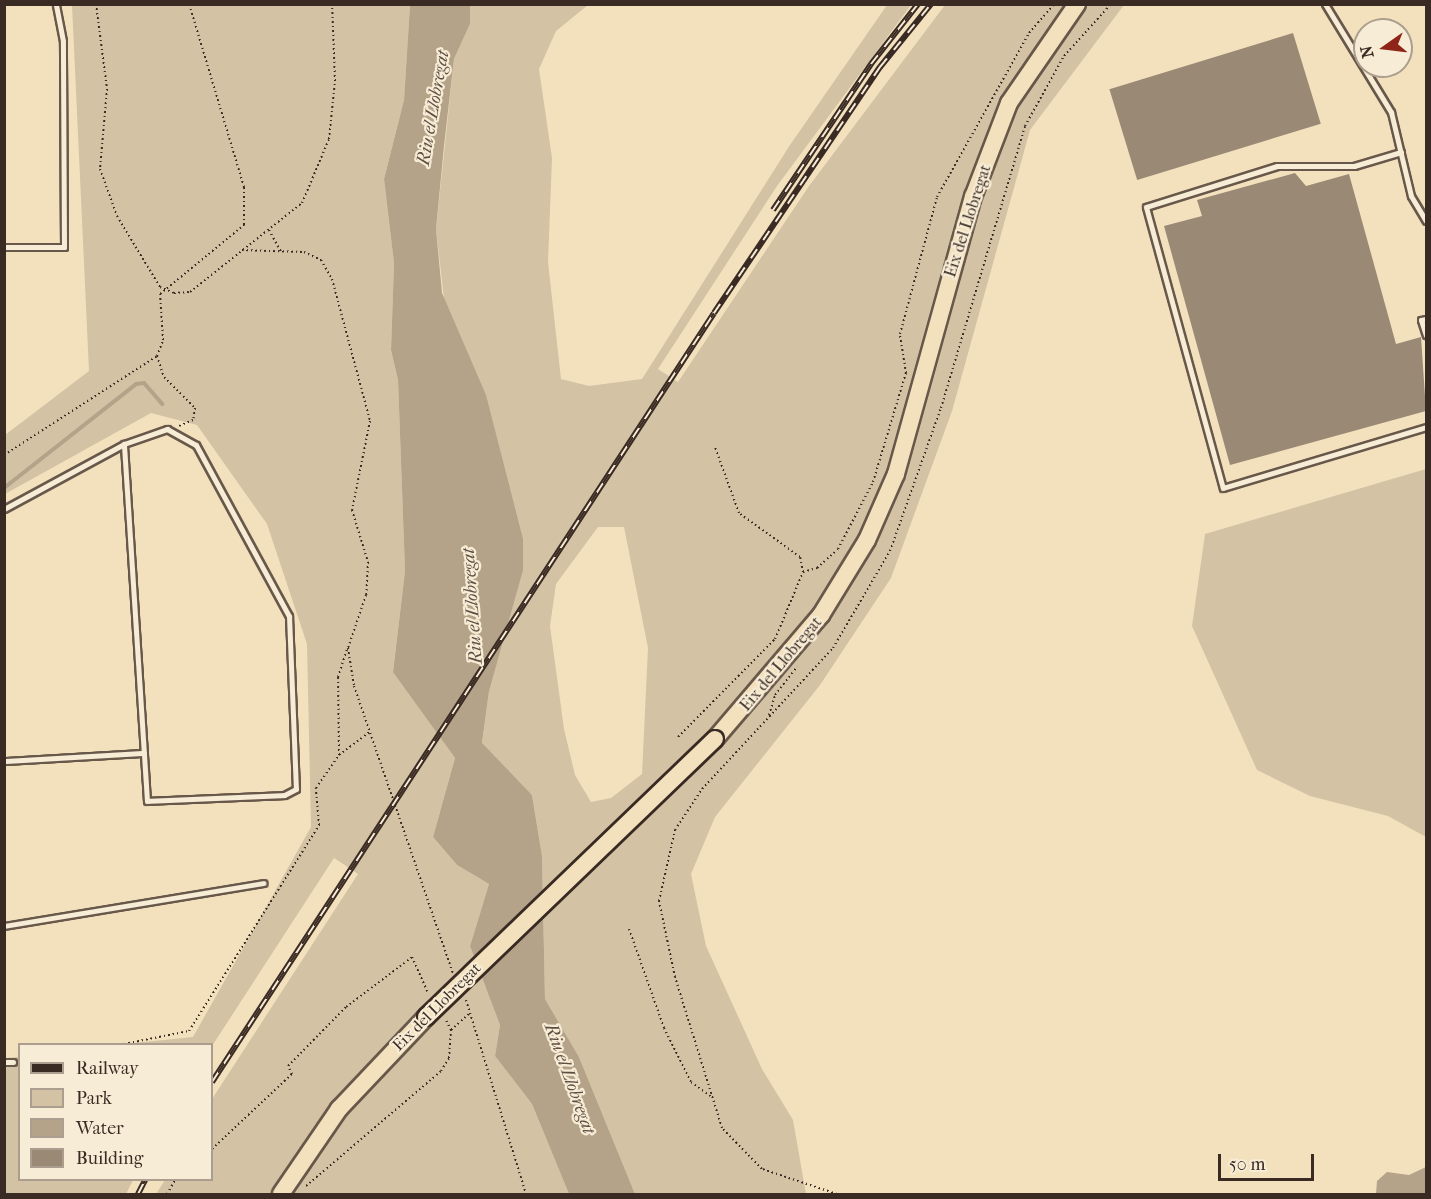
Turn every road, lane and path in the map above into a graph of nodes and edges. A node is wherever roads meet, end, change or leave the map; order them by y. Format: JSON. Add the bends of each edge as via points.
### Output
{"nodes":[{"id":1,"x":56,"y":4,"type":"edge"},
{"id":2,"x":96,"y":4,"type":"edge"},
{"id":3,"x":189,"y":4,"type":"edge"},
{"id":4,"x":332,"y":4,"type":"edge"},
{"id":5,"x":1054,"y":4,"type":"edge"},
{"id":6,"x":1077,"y":4,"type":"edge"},
{"id":7,"x":1111,"y":4,"type":"edge"},
{"id":8,"x":1325,"y":4,"type":"edge"},
{"id":9,"x":1401,"y":152,"type":"junction"},
{"id":10,"x":1426,"y":221,"type":"edge"},
{"id":11,"x":269,"y":230,"type":"junction"},
{"id":12,"x":4,"y":247,"type":"edge"},
{"id":13,"x":242,"y":250,"type":"junction"},
{"id":14,"x":282,"y":253,"type":"junction"},
{"id":15,"x":165,"y":289,"type":"junction"},
{"id":16,"x":1426,"y":319,"type":"edge"},
{"id":17,"x":1426,"y":335,"type":"edge"},
{"id":18,"x":157,"y":356,"type":"junction"},
{"id":19,"x":1426,"y":427,"type":"edge"},
{"id":20,"x":167,"y":429,"type":"junction"},
{"id":21,"x":124,"y":444,"type":"junction"},
{"id":22,"x":715,"y":447,"type":"dead end"},
{"id":23,"x":4,"y":455,"type":"edge"},
{"id":24,"x":4,"y":509,"type":"edge"},
{"id":25,"x":803,"y":572,"type":"junction"},
{"id":26,"x":348,"y":648,"type":"junction"},
{"id":27,"x":369,"y":732,"type":"junction"},
{"id":28,"x":678,"y":737,"type":"dead end"},
{"id":29,"x":144,"y":753,"type":"junction"},
{"id":30,"x":339,"y":755,"type":"junction"},
{"id":31,"x":4,"y":761,"type":"edge"},
{"id":32,"x":263,"y":884,"type":"dead end"},
{"id":33,"x":4,"y":926,"type":"edge"},
{"id":34,"x":629,"y":929,"type":"dead end"},
{"id":35,"x":458,"y":984,"type":"dead end"},
{"id":36,"x":462,"y":993,"type":"dead end"},
{"id":37,"x":430,"y":996,"type":"dead end"},
{"id":38,"x":471,"y":1012,"type":"junction"},
{"id":39,"x":434,"y":1014,"type":"junction"},
{"id":40,"x":450,"y":1030,"type":"junction"},
{"id":41,"x":129,"y":1043,"type":"edge"},
{"id":42,"x":4,"y":1062,"type":"edge"},
{"id":43,"x":14,"y":1062,"type":"dead end"},
{"id":44,"x":712,"y":1096,"type":"junction"},
{"id":45,"x":213,"y":1148,"type":"edge"},
{"id":46,"x":282,"y":1193,"type":"edge"},
{"id":47,"x":526,"y":1194,"type":"edge"},
{"id":48,"x":837,"y":1194,"type":"edge"}],
"edges":[{"from":1,"to":12,"type":"lane","via":[[63,41],[64,247]]},
{"from":2,"to":15,"type":"path","via":[[107,89],[100,169],[117,216]]},
{"from":3,"to":15,"type":"path","via":[[248,210],[244,225]]},
{"from":4,"to":11,"type":"path","via":[[335,81],[329,139],[302,203]]},
{"from":5,"to":25,"type":"path","via":[[1029,33],[937,197],[900,334],[906,373],[873,482],[838,549],[817,568]]},
{"from":6,"to":39,"type":"highway","name":"Eix del Llobregat","bridge":true,"via":[[1009,102],[970,208],[896,474],[867,540],[821,615],[715,739]]},
{"from":7,"to":44,"type":"path","via":[[1064,56],[1025,126],[941,408],[890,551],[833,648],[702,789],[675,830],[659,901],[675,977]]},
{"from":8,"to":9,"type":"lane","via":[[1391,112]]},
{"from":9,"to":10,"type":"lane","via":[[1410,195]]},
{"from":9,"to":19,"type":"lane","via":[[1354,166],[1277,166],[1146,207],[1223,488]]},
{"from":11,"to":13,"type":"path"},
{"from":11,"to":14,"type":"path"},
{"from":13,"to":14,"type":"path"},
{"from":13,"to":15,"type":"path","via":[[190,292]]},
{"from":14,"to":26,"type":"path","via":[[304,252],[321,260],[332,279],[370,421],[352,510],[368,562],[366,595]]},
{"from":15,"to":18,"type":"path","via":[[157,304],[163,340]]},
{"from":16,"to":17,"type":"lane","via":[[1421,320]]},
{"from":18,"to":20,"type":"path","via":[[164,376],[195,408],[193,420]]},
{"from":18,"to":23,"type":"path"},
{"from":20,"to":21,"type":"lane"},
{"from":20,"to":29,"type":"lane","via":[[196,445],[289,616],[296,789],[284,795],[147,801]]},
{"from":21,"to":24,"type":"lane"},
{"from":21,"to":29,"type":"lane"},
{"from":22,"to":25,"type":"path","via":[[739,513],[800,557]]},
{"from":25,"to":28,"type":"path","via":[[775,639]]},
{"from":26,"to":27,"type":"path"},
{"from":26,"to":30,"type":"path","via":[[338,688]]},
{"from":27,"to":30,"type":"path"},
{"from":27,"to":35,"type":"path"},
{"from":29,"to":31,"type":"lane"},
{"from":30,"to":41,"type":"path","via":[[316,788],[319,825],[189,1032]]},
{"from":32,"to":33,"type":"lane"},
{"from":34,"to":44,"type":"path","via":[[664,1028],[691,1082]]},
{"from":36,"to":38,"type":"path"},
{"from":37,"to":45,"type":"path","via":[[412,957],[346,1007],[288,1066],[292,1074]]},
{"from":38,"to":40,"type":"path"},
{"from":38,"to":47,"type":"path","via":[[507,1142],[518,1163]]},
{"from":39,"to":40,"type":"path"},
{"from":39,"to":46,"type":"highway","name":"Eix del Llobregat","via":[[339,1109]]},
{"from":40,"to":46,"type":"path","via":[[449,1058],[441,1071],[306,1186]]},
{"from":42,"to":43,"type":"lane"},
{"from":44,"to":48,"type":"path","via":[[722,1128],[762,1169]]}]}
